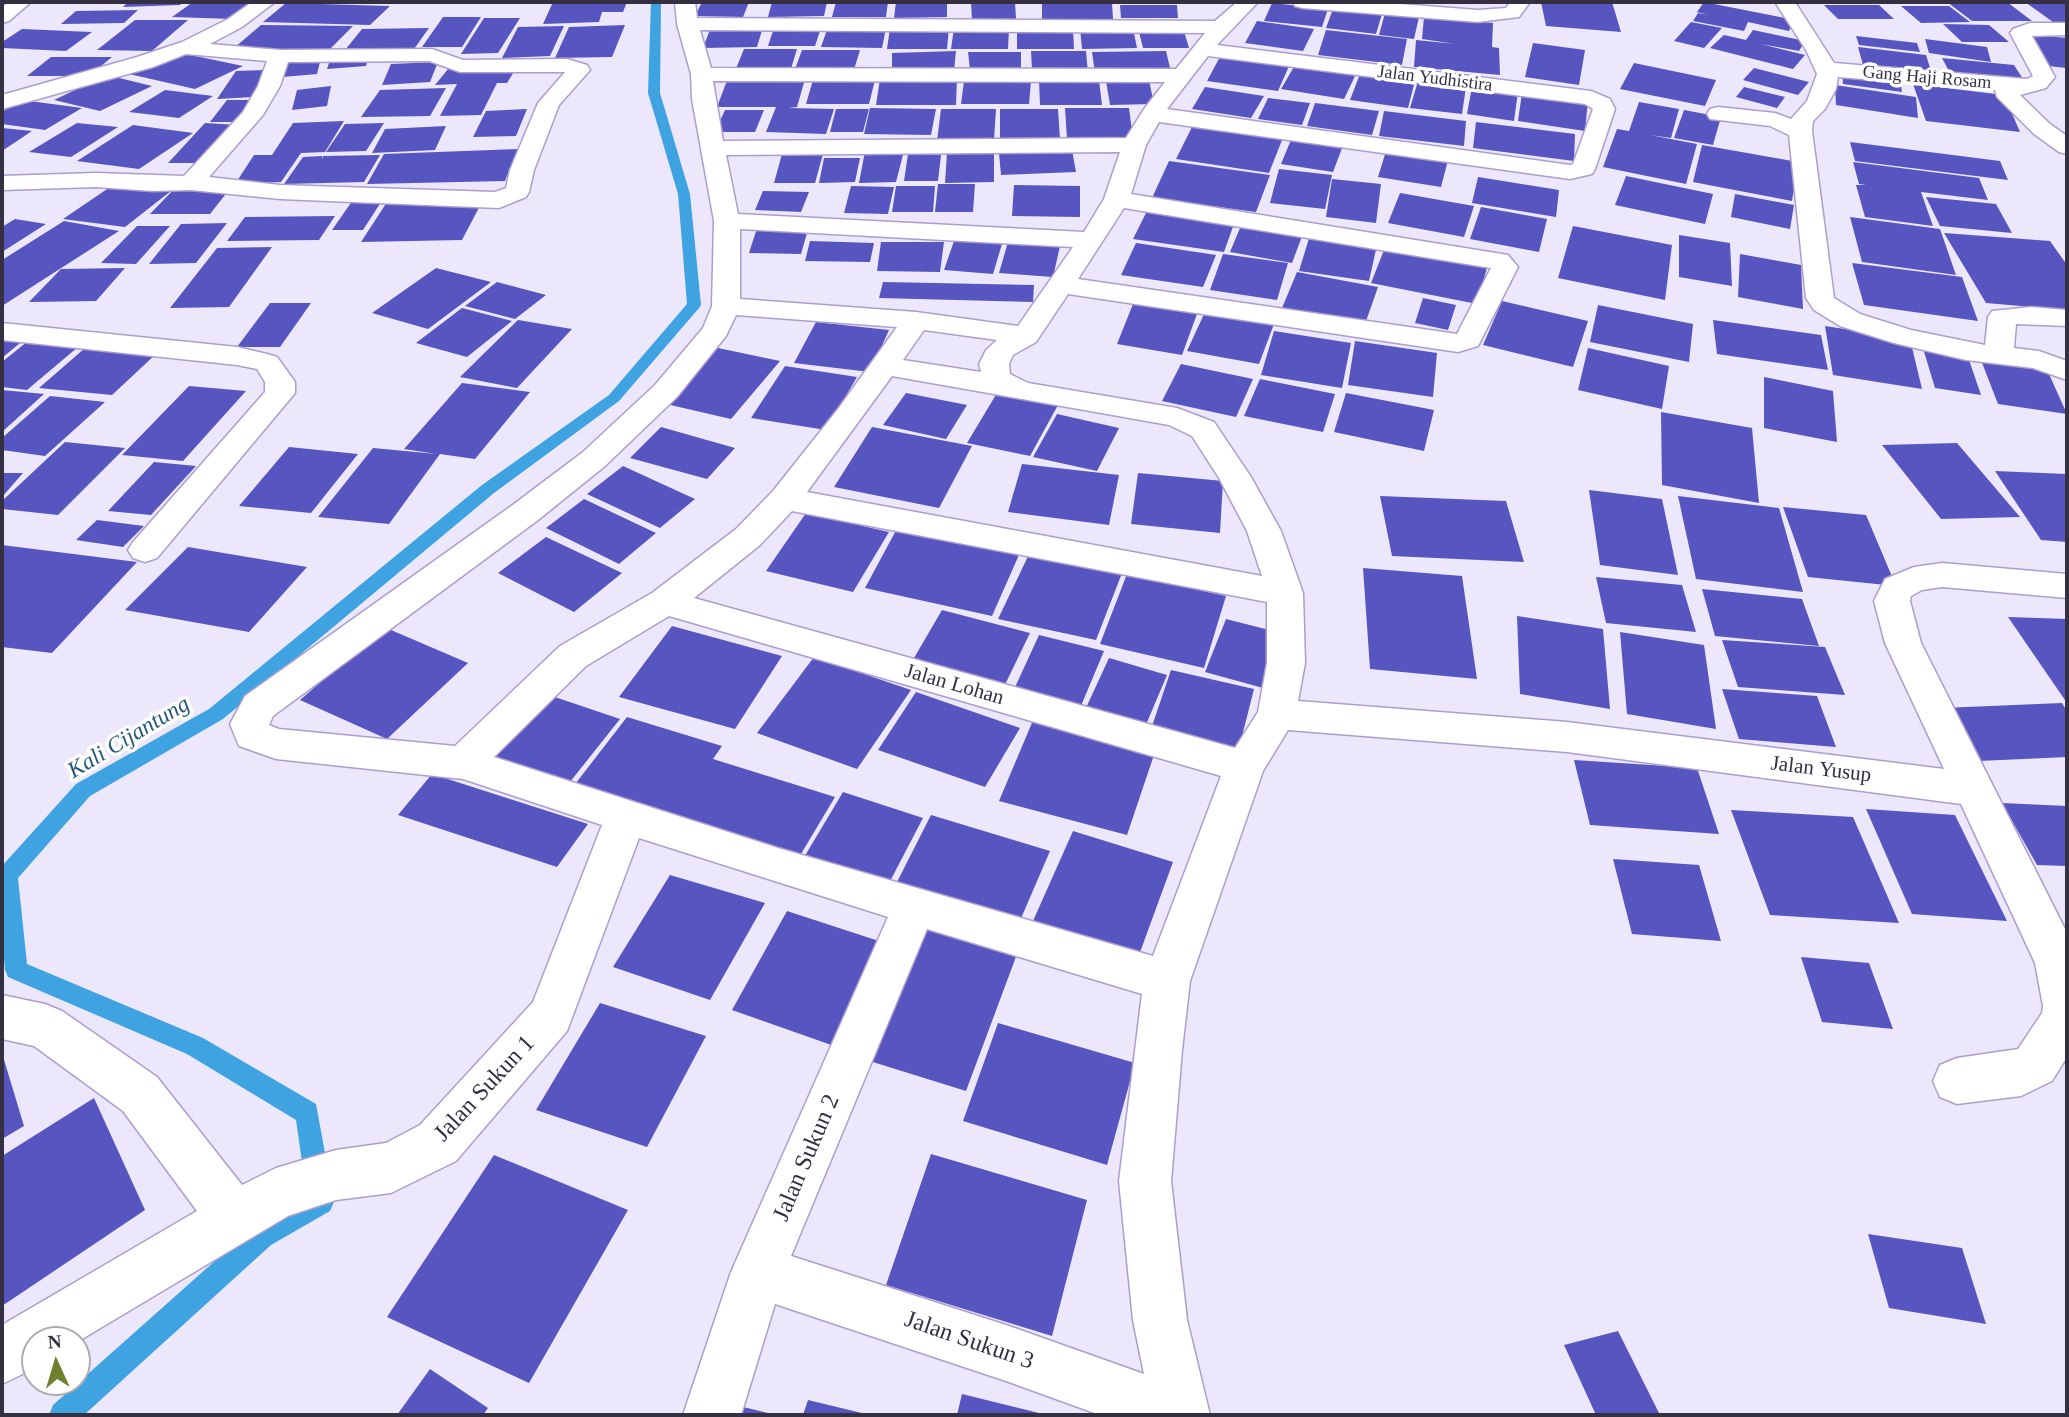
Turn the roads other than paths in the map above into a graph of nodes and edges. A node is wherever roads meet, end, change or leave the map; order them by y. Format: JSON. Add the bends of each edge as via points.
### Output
{"nodes":[{"id":1,"x":21,"y":2,"type":"edge"},
{"id":2,"x":265,"y":2,"type":"edge"},
{"id":3,"x":1028,"y":2,"type":"edge"},
{"id":4,"x":1248,"y":2,"type":"edge"},
{"id":5,"x":1302,"y":2,"type":"edge"},
{"id":6,"x":1520,"y":2,"type":"edge"},
{"id":7,"x":1785,"y":2,"type":"edge"},
{"id":8,"x":686,"y":13,"type":"edge"},
{"id":9,"x":2,"y":16,"type":"edge"},
{"id":10,"x":1027,"y":24,"type":"junction"},
{"id":11,"x":2067,"y":29,"type":"edge"},
{"id":12,"x":184,"y":48,"type":"junction"},
{"id":13,"x":1201,"y":51,"type":"junction"},
{"id":14,"x":280,"y":56,"type":"junction"},
{"id":15,"x":1826,"y":69,"type":"junction"},
{"id":16,"x":702,"y":75,"type":"junction"},
{"id":17,"x":2027,"y":86,"type":"junction"},
{"id":18,"x":2,"y":102,"type":"edge"},
{"id":19,"x":1718,"y":114,"type":"dead end"},
{"id":20,"x":1143,"y":130,"type":"junction"},
{"id":21,"x":1800,"y":131,"type":"junction"},
{"id":22,"x":2067,"y":147,"type":"edge"},
{"id":23,"x":712,"y":148,"type":"junction"},
{"id":24,"x":2,"y":183,"type":"edge"},
{"id":25,"x":191,"y":183,"type":"junction"},
{"id":26,"x":1117,"y":199,"type":"junction"},
{"id":27,"x":727,"y":221,"type":"junction"},
{"id":28,"x":1089,"y":240,"type":"junction"},
{"id":29,"x":1060,"y":285,"type":"junction"},
{"id":30,"x":726,"y":306,"type":"junction"},
{"id":31,"x":2067,"y":318,"type":"edge"},
{"id":32,"x":916,"y":320,"type":"junction"},
{"id":33,"x":2,"y":331,"type":"edge"},
{"id":34,"x":1026,"y":336,"type":"junction"},
{"id":35,"x":1999,"y":356,"type":"junction"},
{"id":36,"x":884,"y":366,"type":"junction"},
{"id":37,"x":2067,"y":371,"type":"edge"},
{"id":38,"x":1005,"y":385,"type":"junction"},
{"id":39,"x":785,"y":499,"type":"junction"},
{"id":40,"x":145,"y":550,"type":"dead end"},
{"id":41,"x":2067,"y":586,"type":"edge"},
{"id":42,"x":1285,"y":593,"type":"junction"},
{"id":43,"x":665,"y":602,"type":"junction"},
{"id":44,"x":1277,"y":714,"type":"junction"},
{"id":45,"x":463,"y":764,"type":"junction"},
{"id":46,"x":1244,"y":767,"type":"junction"},
{"id":47,"x":1975,"y":789,"type":"junction"},
{"id":48,"x":626,"y":817,"type":"junction"},
{"id":49,"x":915,"y":905,"type":"junction"},
{"id":50,"x":1167,"y":981,"type":"junction"},
{"id":51,"x":2,"y":1017,"type":"edge"},
{"id":52,"x":1957,"y":1081,"type":"dead end"},
{"id":53,"x":255,"y":1206,"type":"junction"},
{"id":54,"x":758,"y":1272,"type":"junction"},
{"id":55,"x":2,"y":1356,"type":"edge"},
{"id":56,"x":712,"y":1415,"type":"edge"},
{"id":57,"x":1179,"y":1415,"type":"edge"}],
"edges":[{"from":1,"to":9,"type":"street"},
{"from":2,"to":12,"type":"street"},
{"from":3,"to":10,"type":"street"},
{"from":4,"to":13,"type":"street"},
{"from":5,"to":6,"type":"street","via":[[1478,16],[1512,13]]},
{"from":7,"to":15,"type":"street"},
{"from":8,"to":10,"type":"street"},
{"from":8,"to":16,"type":"street"},
{"from":10,"to":13,"type":"street"},
{"from":11,"to":17,"type":"street","via":[[2020,33],[2044,77]]},
{"from":12,"to":14,"type":"street"},
{"from":12,"to":18,"type":"street"},
{"from":13,"to":16,"type":"street"},
{"from":13,"to":20,"type":"street"},
{"from":13,"to":20,"type":"street","name":"Jalan Yudhistira","via":[[1595,100],[1604,109],[1585,166],[1562,172]]},
{"from":14,"to":25,"type":"street","via":[[253,115]]},
{"from":14,"to":25,"type":"street","via":[[432,55],[460,66],[567,65],[579,70],[549,103],[517,192],[499,200],[280,192]]},
{"from":15,"to":17,"type":"street","name":"Gang Haji Rosam"},
{"from":15,"to":21,"type":"street","via":[[1825,89],[1802,120]]},
{"from":16,"to":23,"type":"street"},
{"from":17,"to":22,"type":"street","via":[[2005,92]]},
{"from":19,"to":21,"type":"street","via":[[1775,120]]},
{"from":20,"to":23,"type":"street"},
{"from":20,"to":26,"type":"street"},
{"from":21,"to":35,"type":"street","via":[[1820,298],[1825,304],[1850,320],[1903,337]]},
{"from":23,"to":27,"type":"street"},
{"from":24,"to":25,"type":"street"},
{"from":26,"to":28,"type":"street"},
{"from":26,"to":29,"type":"street","via":[[1499,261],[1505,267],[1468,340],[1458,344]]},
{"from":27,"to":28,"type":"street"},
{"from":27,"to":30,"type":"street"},
{"from":28,"to":29,"type":"street"},
{"from":29,"to":34,"type":"street"},
{"from":30,"to":32,"type":"street"},
{"from":30,"to":45,"type":"street","via":[[697,356],[635,424],[526,512],[258,706],[249,724],[253,735],[276,744]]},
{"from":31,"to":35,"type":"street","via":[[2002,317]]},
{"from":32,"to":34,"type":"street"},
{"from":32,"to":36,"type":"street"},
{"from":33,"to":40,"type":"street","via":[[267,363],[280,393]]},
{"from":34,"to":38,"type":"street","via":[[1001,350],[993,364]]},
{"from":35,"to":37,"type":"street","via":[[2039,360]]},
{"from":36,"to":38,"type":"street"},
{"from":36,"to":39,"type":"street"},
{"from":38,"to":42,"type":"street","via":[[1177,417],[1203,429],[1264,531]]},
{"from":39,"to":42,"type":"street"},
{"from":39,"to":43,"type":"street","via":[[748,537]]},
{"from":41,"to":47,"type":"street","via":[[1942,575],[1914,579],[1897,588],[1892,601],[1903,643]]},
{"from":42,"to":44,"type":"street","via":[[1286,663]]},
{"from":43,"to":45,"type":"street","via":[[573,656]]},
{"from":43,"to":46,"type":"street","name":"Jalan Lohan"},
{"from":44,"to":46,"type":"street"},
{"from":44,"to":47,"type":"street","name":"Jalan Yusup","via":[[1567,737]]},
{"from":45,"to":48,"type":"street"},
{"from":46,"to":50,"type":"street"},
{"from":47,"to":52,"type":"street","via":[[2058,963],[2066,1006],[2064,1020],[2035,1065],[2021,1073]]},
{"from":48,"to":49,"type":"street"},
{"from":48,"to":53,"type":"street","name":"Jalan Sukun 1","via":[[551,1016],[438,1143],[391,1168],[336,1175]]},
{"from":49,"to":50,"type":"street"},
{"from":49,"to":54,"type":"street","name":"Jalan Sukun 2"},
{"from":50,"to":57,"type":"street","via":[[1145,1181],[1160,1320]]},
{"from":51,"to":53,"type":"street","via":[[45,1026],[140,1094]]},
{"from":53,"to":55,"type":"street","name":"Jalan Sukun 1"},
{"from":54,"to":56,"type":"street","name":"Jalan Sukun 2"},
{"from":54,"to":57,"type":"street","name":"Jalan Sukun 3"}]}
